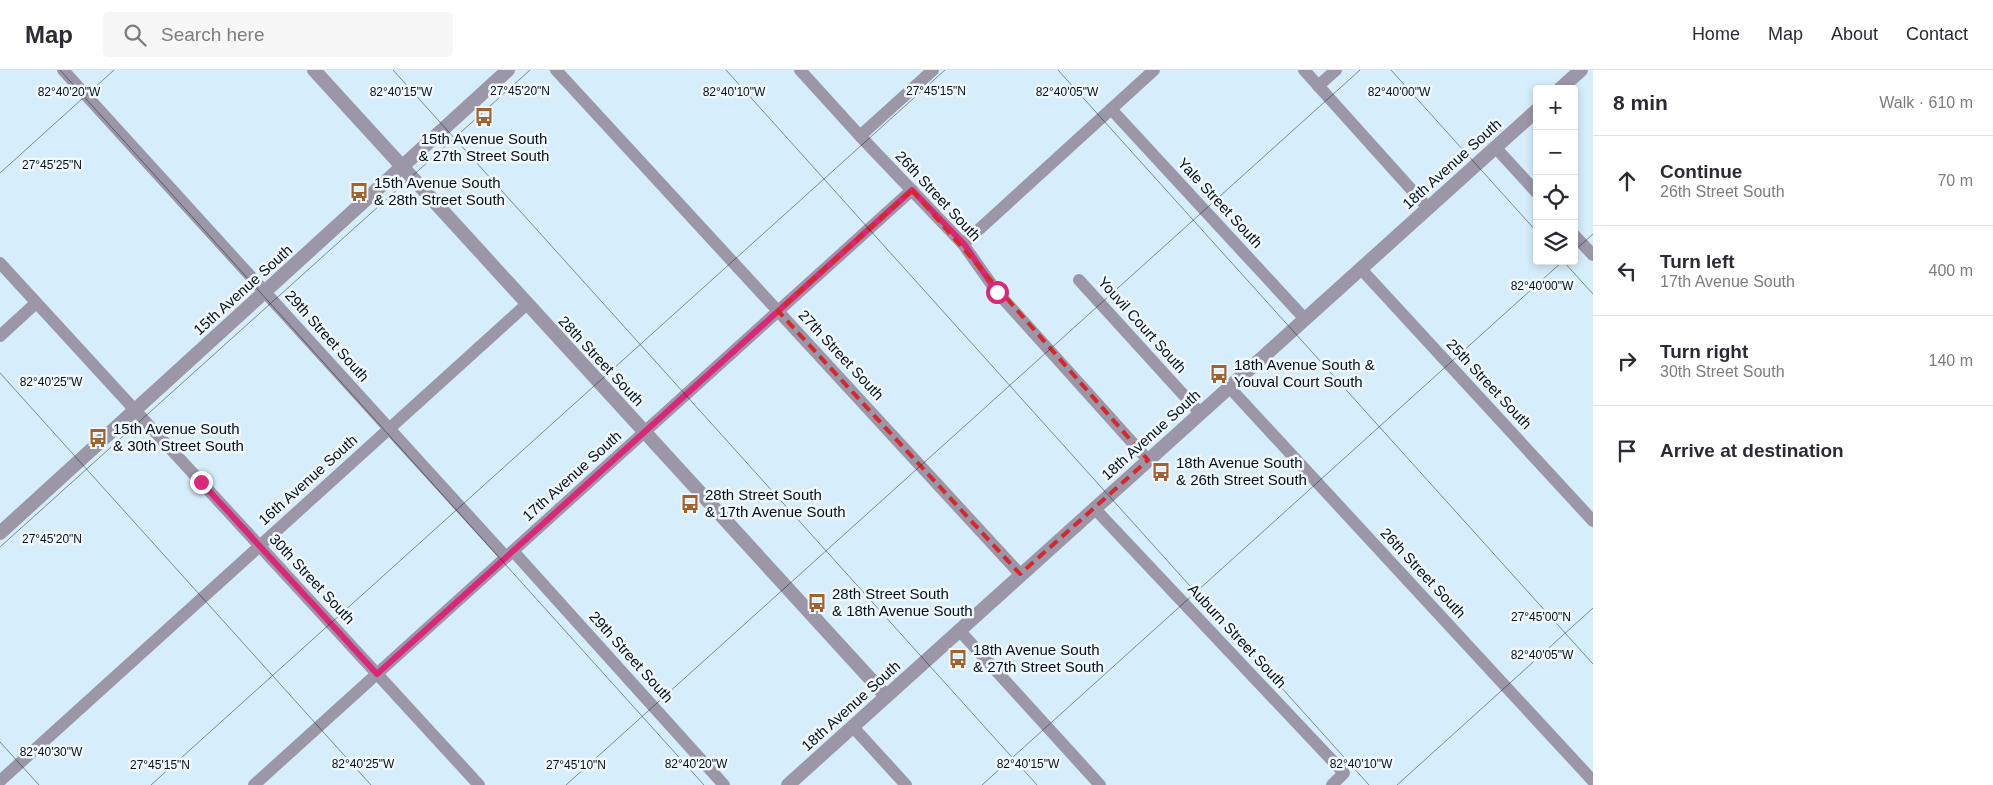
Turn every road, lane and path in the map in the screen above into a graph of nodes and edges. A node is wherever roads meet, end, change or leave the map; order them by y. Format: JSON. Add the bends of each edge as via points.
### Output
{"nodes":[{"id":1,"x":63,"y":70,"type":"edge"},
{"id":2,"x":314,"y":70,"type":"edge"},
{"id":3,"x":508,"y":70,"type":"edge"},
{"id":4,"x":556,"y":70,"type":"edge"},
{"id":5,"x":800,"y":70,"type":"edge"},
{"id":6,"x":933,"y":70,"type":"edge"},
{"id":7,"x":1154,"y":70,"type":"edge"},
{"id":8,"x":1304,"y":70,"type":"edge"},
{"id":9,"x":1336,"y":70,"type":"edge"},
{"id":10,"x":1581,"y":70,"type":"edge"},
{"id":11,"x":1564,"y":85,"type":"edge"},
{"id":12,"x":1318,"y":86,"type":"junction"},
{"id":13,"x":1111,"y":109,"type":"junction"},
{"id":14,"x":1533,"y":114,"type":"edge"},
{"id":15,"x":860,"y":136,"type":"junction"},
{"id":16,"x":1495,"y":147,"type":"junction"},
{"id":17,"x":402,"y":168,"type":"junction"},
{"id":18,"x":1533,"y":189,"type":"edge"},
{"id":19,"x":912,"y":190,"type":"junction"},
{"id":20,"x":1428,"y":208,"type":"junction"},
{"id":21,"x":1578,"y":239,"type":"edge"},
{"id":22,"x":964,"y":244,"type":"junction"},
{"id":23,"x":1593,"y":255,"type":"edge"},
{"id":24,"x":0,"y":263,"type":"edge"},
{"id":25,"x":1361,"y":268,"type":"junction"},
{"id":26,"x":1079,"y":280,"type":"dead end"},
{"id":27,"x":265,"y":292,"type":"junction"},
{"id":28,"x":36,"y":303,"type":"junction"},
{"id":29,"x":527,"y":304,"type":"junction"},
{"id":30,"x":778,"y":311,"type":"junction"},
{"id":31,"x":1305,"y":319,"type":"junction"},
{"id":32,"x":0,"y":336,"type":"edge"},
{"id":33,"x":1229,"y":387,"type":"junction"},
{"id":34,"x":135,"y":410,"type":"junction"},
{"id":35,"x":1200,"y":414,"type":"junction"},
{"id":36,"x":389,"y":429,"type":"junction"},
{"id":37,"x":644,"y":432,"type":"junction"},
{"id":38,"x":1148,"y":460,"type":"junction"},
{"id":39,"x":1094,"y":508,"type":"junction"},
{"id":40,"x":1593,"y":521,"type":"edge"},
{"id":41,"x":0,"y":533,"type":"edge"},
{"id":42,"x":260,"y":546,"type":"junction"},
{"id":43,"x":510,"y":554,"type":"junction"},
{"id":44,"x":1020,"y":574,"type":"junction"},
{"id":45,"x":959,"y":630,"type":"junction"},
{"id":46,"x":377,"y":674,"type":"junction"},
{"id":47,"x":886,"y":696,"type":"junction"},
{"id":48,"x":853,"y":726,"type":"junction"},
{"id":49,"x":0,"y":781,"type":"edge"},
{"id":50,"x":1593,"y":781,"type":"edge"},
{"id":51,"x":254,"y":785,"type":"edge"},
{"id":52,"x":479,"y":785,"type":"edge"},
{"id":53,"x":724,"y":785,"type":"edge"},
{"id":54,"x":788,"y":785,"type":"edge"},
{"id":55,"x":906,"y":785,"type":"edge"},
{"id":56,"x":1100,"y":785,"type":"edge"},
{"id":57,"x":1332,"y":785,"type":"edge"}],
"edges":[{"from":1,"to":27,"type":"street","name":"29th Street South"},
{"from":2,"to":17,"type":"street","name":"28th Street South"},
{"from":3,"to":17,"type":"street","name":"15th Avenue South"},
{"from":4,"to":30,"type":"street","name":"27th Street South"},
{"from":5,"to":15,"type":"street","name":"26th Street South"},
{"from":6,"to":15,"type":"street"},
{"from":7,"to":13,"type":"street"},
{"from":8,"to":12,"type":"street"},
{"from":9,"to":12,"type":"street"},
{"from":10,"to":11,"type":"street"},
{"from":12,"to":20,"type":"street"},
{"from":13,"to":22,"type":"street"},
{"from":13,"to":31,"type":"street","name":"Yale Street South"},
{"from":14,"to":16,"type":"street","name":"18th Avenue South"},
{"from":15,"to":19,"type":"street","name":"26th Street South"},
{"from":16,"to":18,"type":"street"},
{"from":16,"to":20,"type":"street","name":"18th Avenue South"},
{"from":17,"to":27,"type":"street","name":"15th Avenue South"},
{"from":17,"to":29,"type":"street","name":"28th Street South"},
{"from":19,"to":22,"type":"street","name":"26th Street South"},
{"from":19,"to":30,"type":"street","name":"17th Avenue South"},
{"from":20,"to":25,"type":"street","name":"18th Avenue South"},
{"from":21,"to":23,"type":"street"},
{"from":22,"to":38,"type":"street","name":"26th Street South","via":[[997,292]]},
{"from":24,"to":28,"type":"street","name":"30th Street South"},
{"from":25,"to":31,"type":"street","name":"18th Avenue South"},
{"from":25,"to":40,"type":"street","name":"25th Street South"},
{"from":26,"to":35,"type":"street","name":"Youvil Court South"},
{"from":27,"to":34,"type":"street","name":"15th Avenue South"},
{"from":27,"to":36,"type":"street","name":"29th Street South"},
{"from":28,"to":32,"type":"street"},
{"from":28,"to":34,"type":"street","name":"30th Street South"},
{"from":29,"to":36,"type":"street","name":"16th Avenue South"},
{"from":29,"to":37,"type":"street","name":"28th Street South"},
{"from":30,"to":37,"type":"street","name":"17th Avenue South"},
{"from":30,"to":44,"type":"street","name":"27th Street South"},
{"from":31,"to":33,"type":"street","name":"18th Avenue South"},
{"from":33,"to":35,"type":"street","name":"18th Avenue South"},
{"from":33,"to":50,"type":"street","name":"26th Street South"},
{"from":34,"to":41,"type":"street","name":"15th Avenue South"},
{"from":34,"to":42,"type":"street","name":"30th Street South"},
{"from":35,"to":38,"type":"street","name":"18th Avenue South"},
{"from":36,"to":42,"type":"street","name":"16th Avenue South"},
{"from":36,"to":43,"type":"street","name":"29th Street South"},
{"from":37,"to":43,"type":"street","name":"17th Avenue South"},
{"from":37,"to":47,"type":"street","name":"28th Street South"},
{"from":38,"to":39,"type":"street","name":"18th Avenue South"},
{"from":39,"to":44,"type":"street","name":"18th Avenue South"},
{"from":39,"to":57,"type":"street","name":"Auburn Street South","via":[[1344,774]]},
{"from":42,"to":46,"type":"street","name":"30th Street South"},
{"from":42,"to":49,"type":"street","name":"16th Avenue South"},
{"from":43,"to":46,"type":"street","name":"17th Avenue South"},
{"from":43,"to":53,"type":"street","name":"29th Street South"},
{"from":44,"to":45,"type":"street","name":"18th Avenue South"},
{"from":45,"to":47,"type":"street","name":"18th Avenue South"},
{"from":45,"to":56,"type":"street"},
{"from":46,"to":51,"type":"street","name":"17th Avenue South"},
{"from":46,"to":52,"type":"street","name":"30th Street South"},
{"from":47,"to":48,"type":"street","name":"18th Avenue South"},
{"from":48,"to":54,"type":"street","name":"18th Avenue South"},
{"from":48,"to":55,"type":"street"}]}
